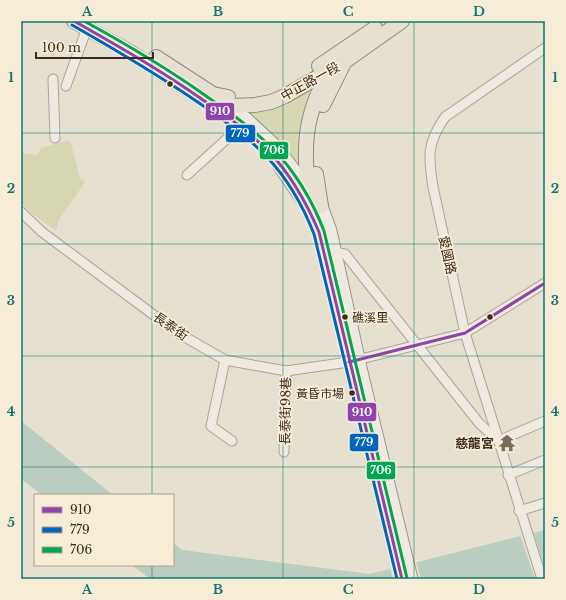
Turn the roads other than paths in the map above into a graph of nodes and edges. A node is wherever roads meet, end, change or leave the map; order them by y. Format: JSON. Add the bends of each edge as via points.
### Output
{"nodes":[{"id":1,"x":74,"y":21,"type":"edge"},
{"id":2,"x":385,"y":21,"type":"edge"},
{"id":3,"x":402,"y":21,"type":"edge"},
{"id":4,"x":89,"y":24,"type":"edge"},
{"id":5,"x":545,"y":48,"type":"edge"},
{"id":6,"x":340,"y":59,"type":"junction"},
{"id":7,"x":328,"y":72,"type":"junction"},
{"id":8,"x":53,"y":79,"type":"dead end"},
{"id":9,"x":66,"y":86,"type":"dead end"},
{"id":10,"x":210,"y":97,"type":"junction"},
{"id":11,"x":231,"y":106,"type":"junction"},
{"id":12,"x":241,"y":126,"type":"junction"},
{"id":13,"x":55,"y":138,"type":"dead end"},
{"id":14,"x":187,"y":175,"type":"dead end"},
{"id":15,"x":308,"y":188,"type":"junction"},
{"id":16,"x":316,"y":208,"type":"junction"},
{"id":17,"x":21,"y":212,"type":"edge"},
{"id":18,"x":334,"y":252,"type":"junction"},
{"id":19,"x":545,"y":283,"type":"edge"},
{"id":20,"x":465,"y":333,"type":"junction"},
{"id":21,"x":417,"y":344,"type":"junction"},
{"id":22,"x":225,"y":360,"type":"junction"},
{"id":23,"x":355,"y":367,"type":"junction"},
{"id":24,"x":286,"y":371,"type":"junction"},
{"id":25,"x":545,"y":421,"type":"edge"},
{"id":26,"x":232,"y":441,"type":"dead end"},
{"id":27,"x":498,"y":441,"type":"junction"},
{"id":28,"x":284,"y":452,"type":"dead end"},
{"id":29,"x":545,"y":460,"type":"edge"},
{"id":30,"x":508,"y":475,"type":"junction"},
{"id":31,"x":545,"y":503,"type":"edge"},
{"id":32,"x":520,"y":511,"type":"junction"},
{"id":33,"x":392,"y":519,"type":"junction"},
{"id":34,"x":402,"y":579,"type":"edge"},
{"id":35,"x":411,"y":579,"type":"edge"},
{"id":36,"x":542,"y":579,"type":"edge"}],
"edges":[{"from":1,"to":4,"type":"main road"},
{"from":2,"to":6,"type":"main road","name":"中正路一段"},
{"from":3,"to":6,"type":"main road","name":"中正路一段"},
{"from":4,"to":9,"type":"street"},
{"from":4,"to":10,"type":"main road","via":[[140,48]]},
{"from":5,"to":20,"type":"street","name":"愛國路","via":[[445,117],[436,130],[430,146],[433,187]]},
{"from":6,"to":7,"type":"main road","name":"中正路一段"},
{"from":6,"to":10,"type":"main road","name":"中正路一段","via":[[268,93],[253,97]]},
{"from":6,"to":16,"type":"main road","via":[[321,110],[316,133]]},
{"from":7,"to":11,"type":"main road","name":"中正路一段","via":[[271,102]]},
{"from":7,"to":15,"type":"main road","via":[[310,115],[306,164]]},
{"from":8,"to":13,"type":"street"},
{"from":10,"to":11,"type":"main road","name":"中正路一段"},
{"from":10,"to":12,"type":"main road"},
{"from":11,"to":15,"type":"main road","via":[[276,147]]},
{"from":12,"to":14,"type":"street"},
{"from":12,"to":16,"type":"main road","via":[[270,153]]},
{"from":15,"to":16,"type":"main road"},
{"from":16,"to":18,"type":"main road","via":[[330,231]]},
{"from":16,"to":23,"type":"main road","via":[[319,232]]},
{"from":17,"to":22,"type":"street","name":"長泰街","via":[[42,232],[178,333]]},
{"from":18,"to":21,"type":"street","via":[[345,254]]},
{"from":18,"to":23,"type":"main road"},
{"from":19,"to":20,"type":"street","name":"長泰街"},
{"from":20,"to":21,"type":"street","name":"長泰街"},
{"from":20,"to":27,"type":"street","name":"愛國路"},
{"from":21,"to":23,"type":"street","name":"長泰街"},
{"from":21,"to":27,"type":"street","via":[[479,423]]},
{"from":22,"to":24,"type":"street","name":"長泰街"},
{"from":22,"to":26,"type":"street","via":[[211,426]]},
{"from":23,"to":24,"type":"street","name":"長泰街"},
{"from":23,"to":33,"type":"main road"},
{"from":24,"to":28,"type":"street","name":"長泰街98巷"},
{"from":25,"to":27,"type":"street"},
{"from":27,"to":30,"type":"street","name":"愛國路"},
{"from":29,"to":30,"type":"street"},
{"from":30,"to":32,"type":"street","name":"愛國路"},
{"from":31,"to":32,"type":"street"},
{"from":32,"to":36,"type":"street","name":"愛國路"},
{"from":33,"to":34,"type":"main road"},
{"from":33,"to":35,"type":"main road"}]}
